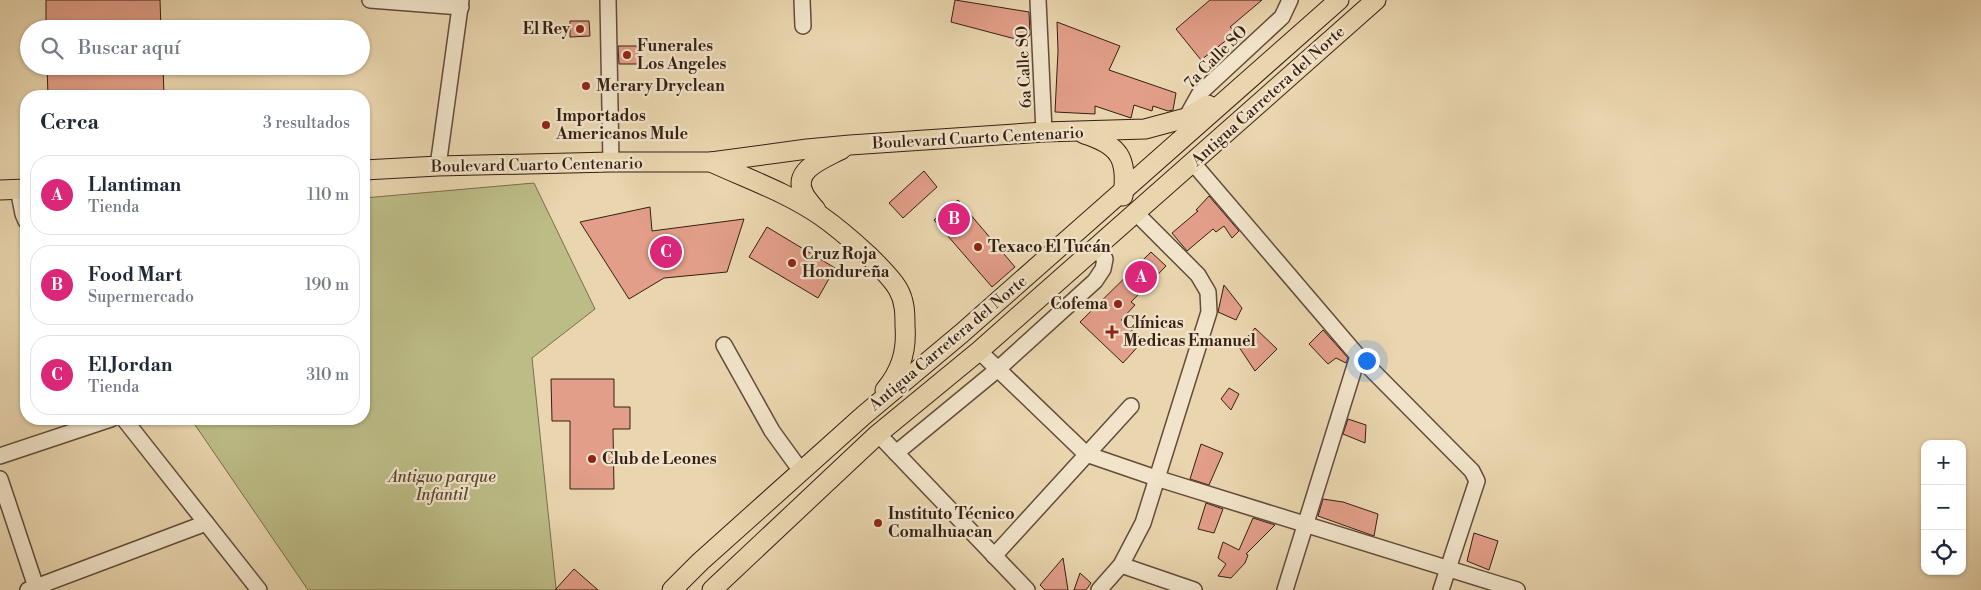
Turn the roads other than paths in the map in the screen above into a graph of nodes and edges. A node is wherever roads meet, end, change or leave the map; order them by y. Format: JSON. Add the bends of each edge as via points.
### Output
{"nodes":[{"id":1,"x":370,"y":0,"type":"edge"},
{"id":2,"x":608,"y":0,"type":"edge"},
{"id":3,"x":802,"y":0,"type":"edge"},
{"id":4,"x":1038,"y":0,"type":"edge"},
{"id":5,"x":1290,"y":0,"type":"edge"},
{"id":6,"x":1340,"y":0,"type":"edge"},
{"id":7,"x":1376,"y":0,"type":"edge"},
{"id":8,"x":461,"y":3,"type":"edge"},
{"id":9,"x":803,"y":26,"type":"dead end"},
{"id":10,"x":1238,"y":89,"type":"junction"},
{"id":11,"x":1186,"y":118,"type":"junction"},
{"id":12,"x":1044,"y":132,"type":"junction"},
{"id":13,"x":1078,"y":132,"type":"junction"},
{"id":14,"x":850,"y":145,"type":"junction"},
{"id":15,"x":610,"y":162,"type":"junction"},
{"id":16,"x":711,"y":162,"type":"junction"},
{"id":17,"x":1193,"y":163,"type":"junction"},
{"id":18,"x":438,"y":166,"type":"junction"},
{"id":19,"x":370,"y":170,"type":"edge"},
{"id":20,"x":15,"y":190,"type":"edge"},
{"id":21,"x":1124,"y":190,"type":"junction"},
{"id":22,"x":20,"y":205,"type":"edge"},
{"id":23,"x":1136,"y":213,"type":"junction"},
{"id":24,"x":820,"y":215,"type":"junction"},
{"id":25,"x":1118,"y":229,"type":"junction"},
{"id":26,"x":1096,"y":249,"type":"junction"},
{"id":27,"x":724,"y":345,"type":"dead end"},
{"id":28,"x":980,"y":351,"type":"junction"},
{"id":29,"x":1358,"y":356,"type":"junction"},
{"id":30,"x":998,"y":369,"type":"junction"},
{"id":31,"x":1131,"y":406,"type":"dead end"},
{"id":32,"x":864,"y":415,"type":"junction"},
{"id":33,"x":93,"y":425,"type":"edge"},
{"id":34,"x":129,"y":425,"type":"edge"},
{"id":35,"x":878,"y":434,"type":"junction"},
{"id":36,"x":896,"y":453,"type":"junction"},
{"id":37,"x":1086,"y":454,"type":"junction"},
{"id":38,"x":0,"y":456,"type":"edge"},
{"id":39,"x":802,"y":471,"type":"junction"},
{"id":40,"x":1156,"y":478,"type":"junction"},
{"id":41,"x":0,"y":479,"type":"edge"},
{"id":42,"x":206,"y":522,"type":"junction"},
{"id":43,"x":1305,"y":525,"type":"junction"},
{"id":44,"x":994,"y":556,"type":"junction"},
{"id":45,"x":1121,"y":565,"type":"junction"},
{"id":46,"x":1448,"y":569,"type":"junction"},
{"id":47,"x":34,"y":589,"type":"edge"},
{"id":48,"x":259,"y":590,"type":"edge"},
{"id":49,"x":672,"y":590,"type":"edge"},
{"id":50,"x":712,"y":590,"type":"edge"},
{"id":51,"x":1027,"y":590,"type":"edge"},
{"id":52,"x":1099,"y":590,"type":"edge"},
{"id":53,"x":1194,"y":590,"type":"edge"},
{"id":54,"x":1285,"y":590,"type":"edge"},
{"id":55,"x":1441,"y":590,"type":"edge"},
{"id":56,"x":1517,"y":590,"type":"edge"}],
"edges":[{"from":1,"to":8,"type":"street"},
{"from":2,"to":15,"type":"street"},
{"from":3,"to":9,"type":"street"},
{"from":4,"to":12,"type":"street","name":"6a Calle SO"},
{"from":5,"to":11,"type":"street","name":"7a Calle SO","via":[[1282,17],[1200,93]]},
{"from":6,"to":10,"type":"main road","name":"Antigua Carretera del Norte"},
{"from":7,"to":17,"type":"main road","name":"Antigua Carretera del Norte"},
{"from":8,"to":18,"type":"street"},
{"from":10,"to":11,"type":"main road","name":"Boulevard Cuarto Centenario"},
{"from":10,"to":21,"type":"main road","name":"Antigua Carretera del Norte"},
{"from":11,"to":13,"type":"main road","name":"Boulevard Cuarto Centenario","via":[[1146,129]]},
{"from":12,"to":13,"type":"main road","name":"Boulevard Cuarto Centenario"},
{"from":12,"to":14,"type":"main road","name":"Boulevard Cuarto Centenario"},
{"from":13,"to":21,"type":"main road","via":[[1102,139],[1117,152],[1125,170]]},
{"from":14,"to":16,"type":"main road","name":"Boulevard Cuarto Centenario"},
{"from":14,"to":24,"type":"main road","via":[[811,166],[802,179],[804,195]]},
{"from":15,"to":16,"type":"main road","name":"Boulevard Cuarto Centenario"},
{"from":15,"to":18,"type":"main road","name":"Boulevard Cuarto Centenario"},
{"from":16,"to":24,"type":"main road","name":"Boulevard Cuarto Centenario","via":[[799,202]]},
{"from":17,"to":23,"type":"main road","name":"Antigua Carretera del Norte"},
{"from":17,"to":29,"type":"street"},
{"from":18,"to":19,"type":"main road","name":"Boulevard Cuarto Centenario"},
{"from":20,"to":22,"type":"street"},
{"from":21,"to":25,"type":"main road"},
{"from":21,"to":32,"type":"main road","name":"Antigua Carretera del Norte"},
{"from":23,"to":25,"type":"main road","name":"Antigua Carretera del Norte"},
{"from":23,"to":40,"type":"street","via":[[1198,275],[1208,292],[1209,312]]},
{"from":24,"to":32,"type":"main road","name":"Boulevard Cuarto Centenario","via":[[844,232],[878,265],[898,289],[904,304],[906,335],[896,378]]},
{"from":25,"to":26,"type":"main road","name":"Antigua Carretera del Norte"},
{"from":26,"to":28,"type":"main road","name":"Antigua Carretera del Norte"},
{"from":26,"to":30,"type":"street","via":[[1104,259],[1103,269],[1095,281]]},
{"from":27,"to":39,"type":"street","via":[[772,431]]},
{"from":28,"to":30,"type":"street"},
{"from":28,"to":35,"type":"main road","name":"Antigua Carretera del Norte"},
{"from":29,"to":43,"type":"street"},
{"from":29,"to":46,"type":"street","via":[[1472,471],[1477,481]]},
{"from":30,"to":36,"type":"street"},
{"from":30,"to":37,"type":"street"},
{"from":31,"to":37,"type":"street"},
{"from":32,"to":39,"type":"main road","name":"Antigua Carretera del Norte"},
{"from":33,"to":38,"type":"street"},
{"from":34,"to":42,"type":"street"},
{"from":35,"to":36,"type":"street"},
{"from":35,"to":50,"type":"main road","name":"Antigua Carretera del Norte"},
{"from":36,"to":44,"type":"street"},
{"from":37,"to":40,"type":"street"},
{"from":37,"to":44,"type":"street"},
{"from":39,"to":49,"type":"main road","name":"Antigua Carretera del Norte"},
{"from":40,"to":43,"type":"street"},
{"from":40,"to":45,"type":"street","via":[[1143,523]]},
{"from":41,"to":47,"type":"street"},
{"from":42,"to":47,"type":"street"},
{"from":42,"to":48,"type":"street"},
{"from":43,"to":46,"type":"street"},
{"from":43,"to":54,"type":"street"},
{"from":44,"to":51,"type":"street"},
{"from":45,"to":52,"type":"street"},
{"from":45,"to":53,"type":"street"},
{"from":46,"to":55,"type":"street"},
{"from":46,"to":56,"type":"street"}]}
